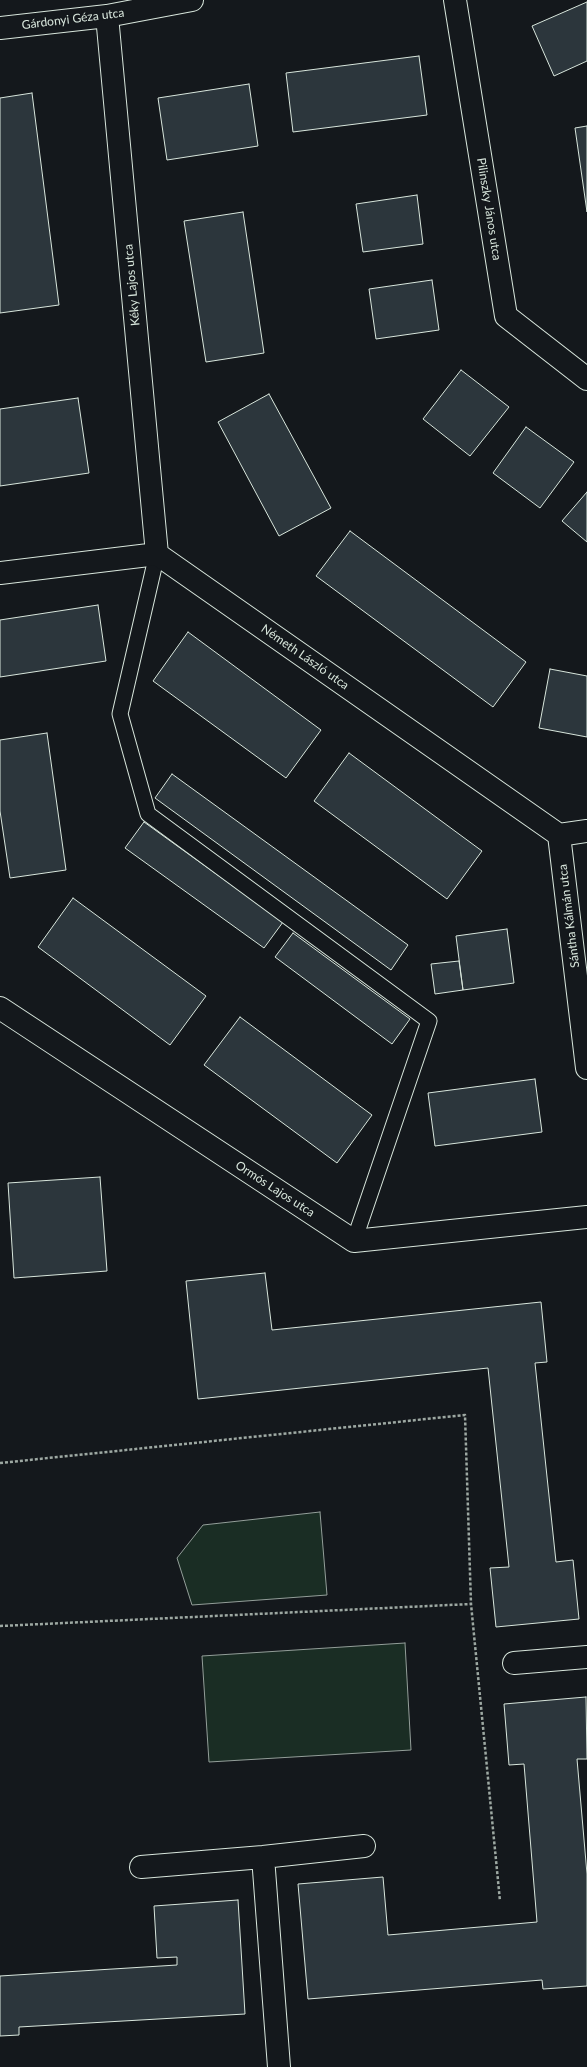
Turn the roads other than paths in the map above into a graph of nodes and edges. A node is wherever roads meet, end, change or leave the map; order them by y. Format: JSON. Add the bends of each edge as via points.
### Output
{"nodes":[{"id":1,"x":192,"y":0,"type":"edge"},
{"id":2,"x":455,"y":0,"type":"edge"},
{"id":3,"x":107,"y":16,"type":"junction"},
{"id":4,"x":0,"y":28,"type":"edge"},
{"id":5,"x":587,"y":379,"type":"edge"},
{"id":6,"x":157,"y":554,"type":"junction"},
{"id":7,"x":0,"y":573,"type":"edge"},
{"id":8,"x":587,"y":831,"type":"edge"},
{"id":9,"x":559,"y":835,"type":"junction"},
{"id":10,"x":0,"y":1008,"type":"edge"},
{"id":11,"x":587,"y":1068,"type":"edge"},
{"id":12,"x":587,"y":1217,"type":"edge"},
{"id":13,"x":354,"y":1241,"type":"junction"},
{"id":14,"x":587,"y":1657,"type":"edge"},
{"id":15,"x":514,"y":1663,"type":"dead end"},
{"id":16,"x":364,"y":1846,"type":"dead end"},
{"id":17,"x":263,"y":1857,"type":"junction"},
{"id":18,"x":141,"y":1867,"type":"dead end"},
{"id":19,"x":279,"y":2067,"type":"edge"}],
"edges":[{"from":1,"to":3,"type":"street","name":"Gárdonyi Géza utca"},
{"from":2,"to":5,"type":"street","name":"Pilinszky János utca","via":[[506,316]]},
{"from":3,"to":4,"type":"street","name":"Gárdonyi Géza utca"},
{"from":3,"to":6,"type":"street","name":"Kéky Lajos utca"},
{"from":6,"to":7,"type":"street"},
{"from":6,"to":9,"type":"street","name":"Németh László utca"},
{"from":6,"to":13,"type":"lane","via":[[120,714],[148,814],[429,1021]]},
{"from":8,"to":9,"type":"street"},
{"from":9,"to":11,"type":"street","name":"Sántha Kálmán utca"},
{"from":10,"to":13,"type":"street","name":"Ormós Lajos utca"},
{"from":12,"to":13,"type":"street"},
{"from":14,"to":15,"type":"street"},
{"from":16,"to":17,"type":"street"},
{"from":17,"to":18,"type":"street"},
{"from":17,"to":19,"type":"street"}]}
